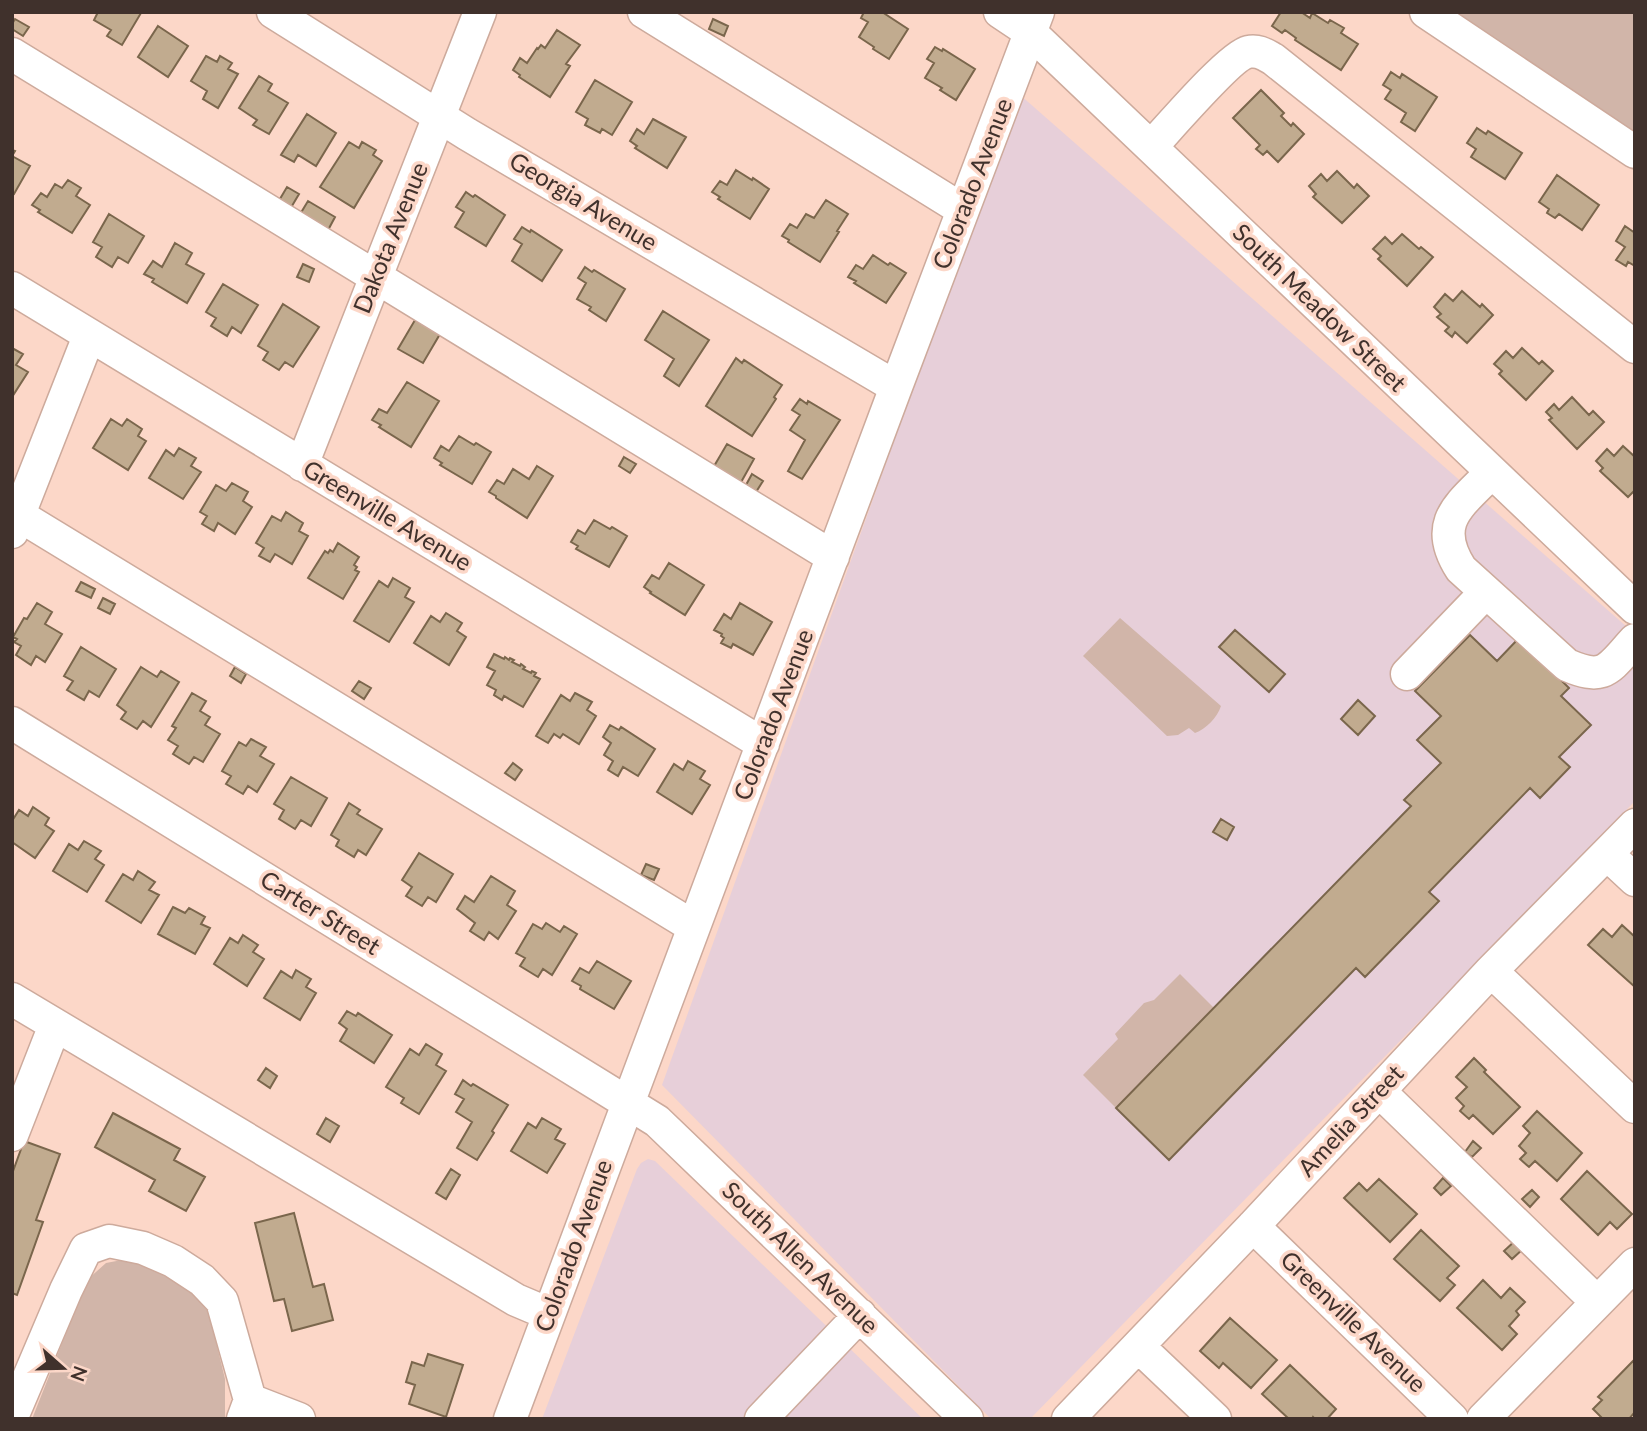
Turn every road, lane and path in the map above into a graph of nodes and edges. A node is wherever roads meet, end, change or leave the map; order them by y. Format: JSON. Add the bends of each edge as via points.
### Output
{"nodes":[{"id":1,"x":273,"y":12,"type":"edge"},
{"id":2,"x":480,"y":12,"type":"edge"},
{"id":3,"x":644,"y":12,"type":"edge"},
{"id":4,"x":1000,"y":12,"type":"edge"},
{"id":5,"x":1426,"y":12,"type":"edge"},
{"id":6,"x":1034,"y":22,"type":"edge"},
{"id":7,"x":12,"y":54,"type":"edge"},
{"id":8,"x":439,"y":116,"type":"junction"},
{"id":9,"x":1151,"y":147,"type":"junction"},
{"id":10,"x":1635,"y":152,"type":"edge"},
{"id":11,"x":963,"y":210,"type":"junction"},
{"id":12,"x":376,"y":277,"type":"junction"},
{"id":13,"x":12,"y":288,"type":"edge"},
{"id":14,"x":89,"y":336,"type":"junction"},
{"id":15,"x":1635,"y":347,"type":"edge"},
{"id":16,"x":896,"y":387,"type":"junction"},
{"id":17,"x":302,"y":465,"type":"junction"},
{"id":18,"x":1492,"y":472,"type":"junction"},
{"id":19,"x":14,"y":520,"type":"edge"},
{"id":20,"x":833,"y":557,"type":"junction"},
{"id":21,"x":1485,"y":593,"type":"junction"},
{"id":22,"x":1635,"y":608,"type":"edge"},
{"id":23,"x":1635,"y":640,"type":"edge"},
{"id":24,"x":1407,"y":674,"type":"dead end"},
{"id":25,"x":12,"y":723,"type":"edge"},
{"id":26,"x":763,"y":744,"type":"junction"},
{"id":27,"x":1635,"y":825,"type":"edge"},
{"id":28,"x":1607,"y":853,"type":"junction"},
{"id":29,"x":1635,"y":880,"type":"edge"},
{"id":30,"x":694,"y":927,"type":"junction"},
{"id":31,"x":1491,"y":971,"type":"junction"},
{"id":32,"x":12,"y":999,"type":"edge"},
{"id":33,"x":55,"y":1025,"type":"junction"},
{"id":34,"x":1379,"y":1091,"type":"junction"},
{"id":35,"x":628,"y":1103,"type":"junction"},
{"id":36,"x":1635,"y":1107,"type":"edge"},
{"id":37,"x":12,"y":1135,"type":"edge"},
{"id":38,"x":1253,"y":1226,"type":"junction"},
{"id":39,"x":1635,"y":1264,"type":"edge"},
{"id":40,"x":1597,"y":1302,"type":"junction"},
{"id":41,"x":549,"y":1314,"type":"junction"},
{"id":42,"x":860,"y":1315,"type":"junction"},
{"id":43,"x":1138,"y":1346,"type":"junction"},
{"id":44,"x":247,"y":1409,"type":"edge"},
{"id":45,"x":12,"y":1417,"type":"edge"},
{"id":46,"x":299,"y":1419,"type":"edge"},
{"id":47,"x":510,"y":1419,"type":"edge"},
{"id":48,"x":761,"y":1419,"type":"edge"},
{"id":49,"x":967,"y":1419,"type":"edge"},
{"id":50,"x":1068,"y":1419,"type":"edge"},
{"id":51,"x":1215,"y":1419,"type":"edge"},
{"id":52,"x":1452,"y":1419,"type":"edge"},
{"id":53,"x":1483,"y":1419,"type":"edge"}],
"edges":[{"from":1,"to":8,"type":"street","name":"Georgia Avenue"},
{"from":2,"to":8,"type":"street","name":"Dakota Avenue"},
{"from":3,"to":11,"type":"street"},
{"from":4,"to":6,"type":"street","name":"South Meadow Street"},
{"from":5,"to":10,"type":"street"},
{"from":6,"to":9,"type":"street","name":"South Meadow Street"},
{"from":6,"to":11,"type":"street","name":"Colorado Avenue"},
{"from":7,"to":12,"type":"street"},
{"from":8,"to":12,"type":"street","name":"Dakota Avenue"},
{"from":8,"to":16,"type":"street","name":"Georgia Avenue"},
{"from":9,"to":15,"type":"street","via":[[1227,65],[1244,52],[1258,51]]},
{"from":9,"to":18,"type":"street","name":"South Meadow Street"},
{"from":11,"to":16,"type":"street","name":"Colorado Avenue"},
{"from":12,"to":17,"type":"street","name":"Dakota Avenue"},
{"from":12,"to":20,"type":"street"},
{"from":13,"to":14,"type":"street","name":"Greenville Avenue"},
{"from":14,"to":17,"type":"street","name":"Greenville Avenue"},
{"from":14,"to":19,"type":"street"},
{"from":16,"to":20,"type":"street","name":"Colorado Avenue"},
{"from":17,"to":26,"type":"street","name":"Greenville Avenue"},
{"from":18,"to":21,"type":"street","via":[[1460,504],[1449,520],[1448,536],[1451,554]]},
{"from":18,"to":22,"type":"street","name":"South Meadow Street"},
{"from":19,"to":30,"type":"street"},
{"from":20,"to":26,"type":"street","name":"Colorado Avenue"},
{"from":21,"to":23,"type":"street","via":[[1567,665],[1582,671],[1596,674],[1611,667]]},
{"from":21,"to":24,"type":"street"},
{"from":25,"to":35,"type":"street","name":"Carter Street"},
{"from":26,"to":30,"type":"street","name":"Colorado Avenue"},
{"from":27,"to":28,"type":"street","name":"Amelia Street"},
{"from":28,"to":29,"type":"street"},
{"from":28,"to":31,"type":"street","name":"Amelia Street"},
{"from":30,"to":35,"type":"street","name":"Colorado Avenue"},
{"from":31,"to":34,"type":"street","name":"Amelia Street"},
{"from":31,"to":36,"type":"street"},
{"from":32,"to":33,"type":"street"},
{"from":33,"to":37,"type":"street"},
{"from":33,"to":41,"type":"street","via":[[516,1300]]},
{"from":34,"to":38,"type":"street","name":"Amelia Street"},
{"from":34,"to":40,"type":"street"},
{"from":35,"to":41,"type":"street","name":"Colorado Avenue"},
{"from":35,"to":42,"type":"street","name":"South Allen Avenue","via":[[657,1121]]},
{"from":38,"to":43,"type":"street","name":"Amelia Street"},
{"from":38,"to":52,"type":"street","name":"Greenville Avenue"},
{"from":39,"to":40,"type":"street"},
{"from":40,"to":53,"type":"street"},
{"from":41,"to":47,"type":"street","name":"Colorado Avenue"},
{"from":42,"to":48,"type":"street"},
{"from":42,"to":49,"type":"street","name":"South Allen Avenue"},
{"from":43,"to":50,"type":"street","name":"Amelia Street"},
{"from":43,"to":51,"type":"street"},
{"from":44,"to":45,"type":"street","via":[[222,1301],[202,1280],[173,1261],[109,1241],[86,1249]]},
{"from":44,"to":46,"type":"street"}]}
